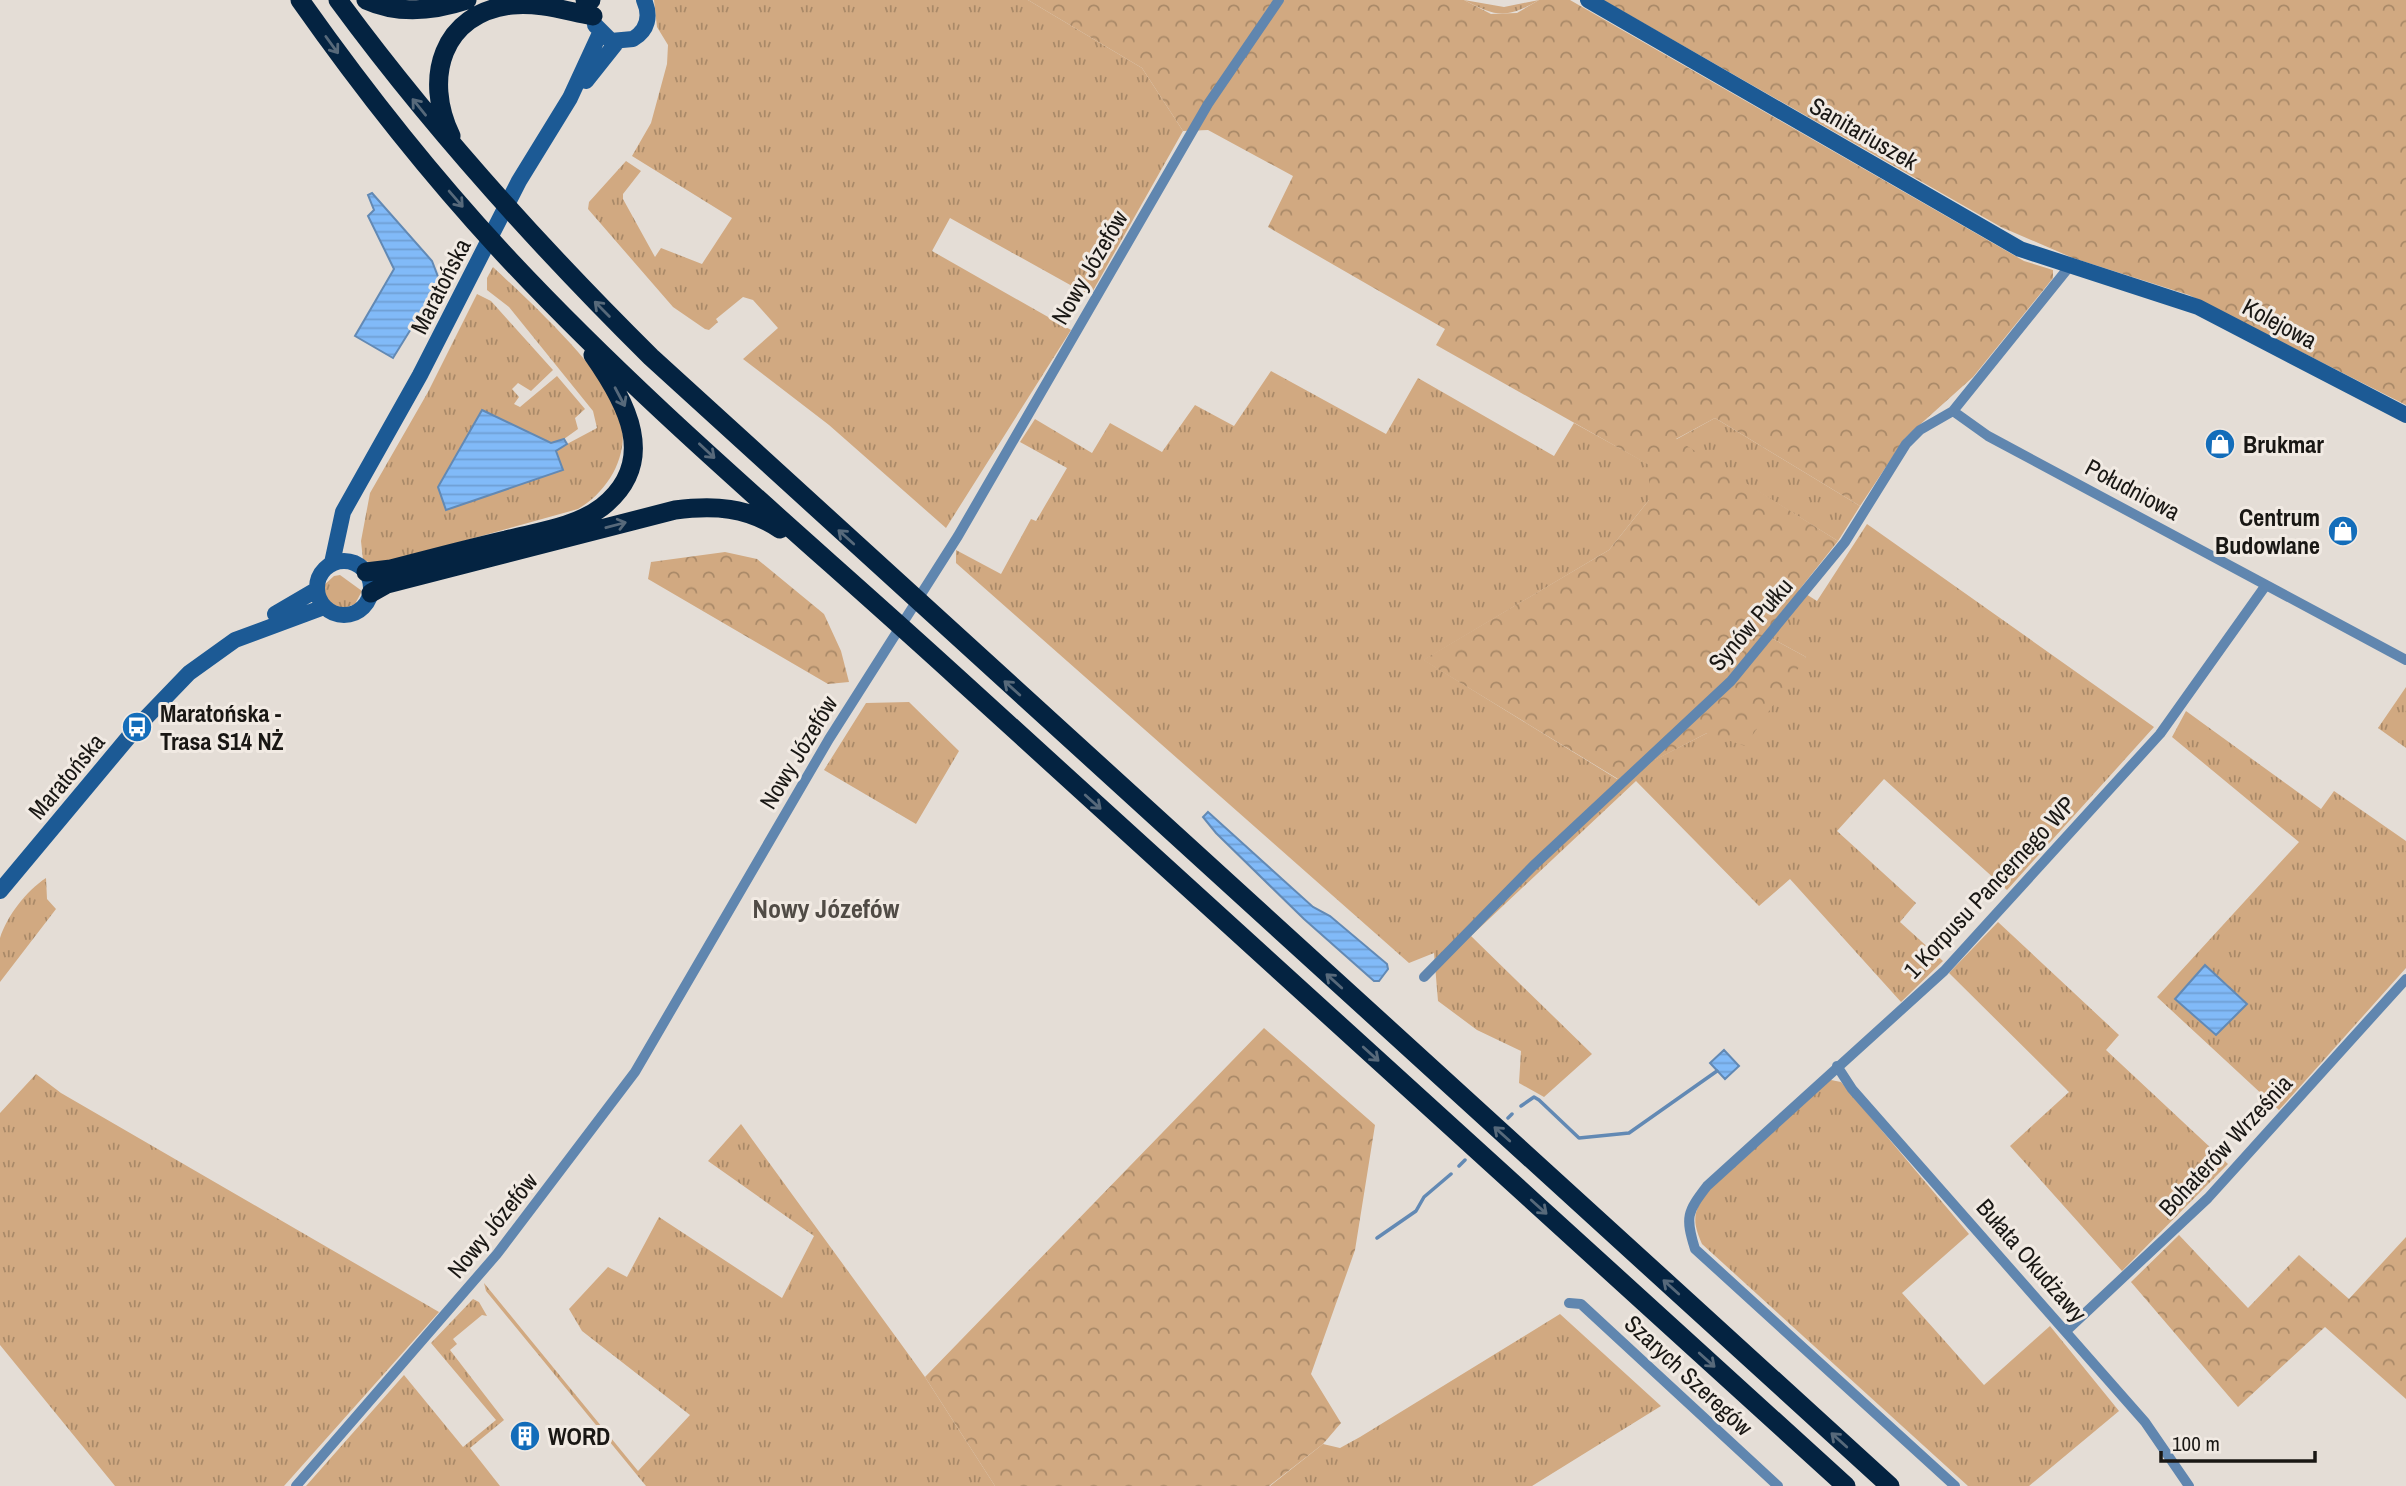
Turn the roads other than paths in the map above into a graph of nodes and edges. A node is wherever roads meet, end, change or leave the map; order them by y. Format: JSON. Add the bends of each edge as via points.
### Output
{"nodes":[{"id":1,"x":299,"y":0,"type":"edge"},
{"id":2,"x":338,"y":0,"type":"edge"},
{"id":3,"x":366,"y":0,"type":"edge"},
{"id":4,"x":467,"y":0,"type":"edge"},
{"id":5,"x":644,"y":0,"type":"edge"},
{"id":6,"x":1279,"y":0,"type":"edge"},
{"id":7,"x":1588,"y":0,"type":"edge"},
{"id":8,"x":593,"y":10,"type":"edge"},
{"id":9,"x":617,"y":42,"type":"junction"},
{"id":10,"x":570,"y":98,"type":"junction"},
{"id":11,"x":463,"y":159,"type":"junction"},
{"id":12,"x":2069,"y":267,"type":"junction"},
{"id":13,"x":2127,"y":285,"type":"joint"},
{"id":14,"x":569,"y":320,"type":"junction"},
{"id":15,"x":1953,"y":411,"type":"junction"},
{"id":16,"x":2406,"y":415,"type":"edge"},
{"id":17,"x":352,"y":495,"type":"junction"},
{"id":18,"x":821,"y":555,"type":"junction"},
{"id":19,"x":332,"y":563,"type":"junction"},
{"id":20,"x":359,"y":567,"type":"junction"},
{"id":21,"x":2266,"y":585,"type":"junction"},
{"id":22,"x":316,"y":590,"type":"junction"},
{"id":23,"x":371,"y":593,"type":"junction"},
{"id":24,"x":324,"y":607,"type":"junction"},
{"id":25,"x":235,"y":640,"type":"junction"},
{"id":26,"x":2406,"y":660,"type":"edge"},
{"id":27,"x":0,"y":891,"type":"edge"},
{"id":28,"x":1424,"y":977,"type":"dead end"},
{"id":29,"x":2406,"y":979,"type":"edge"},
{"id":30,"x":1837,"y":1066,"type":"junction"},
{"id":31,"x":1569,"y":1303,"type":"dead end"},
{"id":32,"x":2066,"y":1331,"type":"junction"},
{"id":33,"x":296,"y":1486,"type":"edge"},
{"id":34,"x":1778,"y":1486,"type":"edge"},
{"id":35,"x":1846,"y":1486,"type":"edge"},
{"id":36,"x":1890,"y":1486,"type":"edge"},
{"id":37,"x":1955,"y":1486,"type":"edge"},
{"id":38,"x":2189,"y":1486,"type":"edge"}],
"edges":[{"from":1,"to":14,"type":"highway","one_way":true,"via":[[365,90],[480,228]]},
{"from":11,"to":2,"type":"highway","one_way":true},
{"from":3,"to":4,"type":"highway","via":[[397,10],[430,10]]},
{"from":5,"to":9,"type":"main road","via":[[645,29],[633,39]]},
{"from":6,"to":33,"type":"street","name":"Nowy Józefów","via":[[1208,104],[958,536],[829,739],[630,1080],[481,1273]]},
{"from":7,"to":12,"type":"main road","name":"Sanitariuszek","via":[[2020,249]]},
{"from":8,"to":9,"type":"main road"},
{"from":8,"to":10,"type":"main road","name":"Maratońska"},
{"from":8,"to":11,"type":"highway","via":[[514,5],[495,8],[462,26],[443,53],[437,89],[444,120]]},
{"from":9,"to":10,"type":"main road","name":"Maratońska"},
{"from":10,"to":17,"type":"main road","name":"Maratońska","via":[[519,181],[420,375]]},
{"from":36,"to":11,"type":"highway","one_way":true,"via":[[651,357]]},
{"from":12,"to":13,"type":"main road","name":"Sanitariuszek"},
{"from":12,"to":15,"type":"street","name":"Synów Pułku"},
{"from":13,"to":16,"type":"main road","name":"Kolejowa","via":[[2218,316]]},
{"from":14,"to":18,"type":"highway","one_way":true},
{"from":14,"to":20,"type":"highway","one_way":true,"via":[[629,414],[634,450],[614,495],[601,507],[555,527],[391,569]]},
{"from":15,"to":21,"type":"street","name":"Południowa","via":[[1988,436]]},
{"from":15,"to":28,"type":"street","name":"Synów Pułku","via":[[1906,444],[1844,541],[1731,681],[1533,866]]},
{"from":17,"to":19,"type":"main road","name":"Maratońska","via":[[341,519]]},
{"from":17,"to":20,"type":"main road","name":"Maratońska","via":[[347,547]]},
{"from":23,"to":18,"type":"highway","one_way":true,"via":[[387,584],[636,519],[705,506],[751,512]]},
{"from":18,"to":35,"type":"highway","one_way":true},
{"from":19,"to":20,"type":"main road"},
{"from":19,"to":22,"type":"main road","via":[[319,575]]},
{"from":20,"to":23,"type":"main road"},
{"from":21,"to":26,"type":"street","name":"Południowa"},
{"from":21,"to":30,"type":"street","name":"1 Korpusu Pancernego WP","via":[[2160,734],[1944,971]]},
{"from":22,"to":24,"type":"main road"},
{"from":22,"to":25,"type":"main road","name":"Maratońska"},
{"from":23,"to":24,"type":"main road","via":[[355,613],[338,615]]},
{"from":24,"to":25,"type":"main road","name":"Maratońska"},
{"from":25,"to":27,"type":"main road","name":"Maratońska","via":[[164,696]]},
{"from":29,"to":32,"type":"street","name":"Bohaterów Września","via":[[2208,1198]]},
{"from":30,"to":32,"type":"street","name":"Bułata Okudżawy","via":[[1852,1089]]},
{"from":30,"to":37,"type":"street","name":"1 Korpusu Pancernego WP","via":[[1707,1185],[1689,1210],[1695,1249]]},
{"from":31,"to":34,"type":"street","name":"Szarych Szeregów","via":[[1581,1304]]},
{"from":32,"to":38,"type":"street","name":"Bułata Okudżawy","via":[[2145,1422]]}]}
